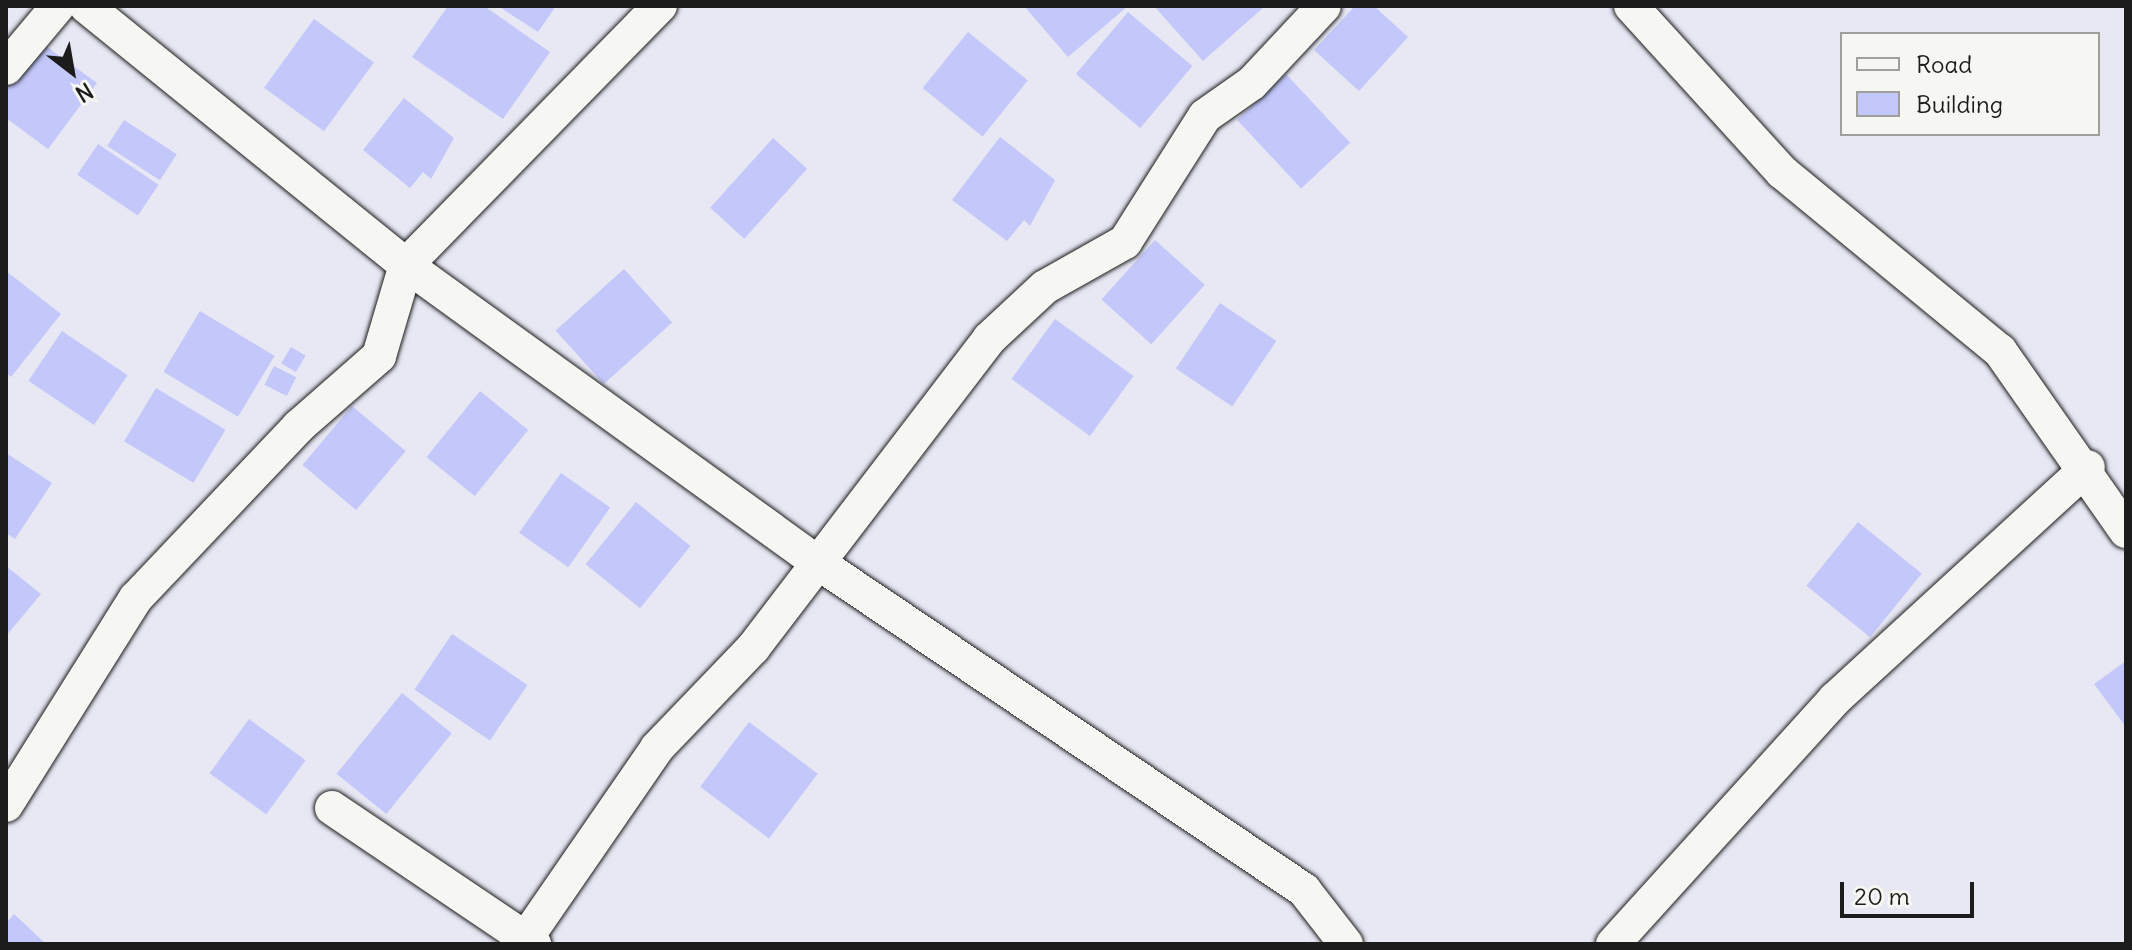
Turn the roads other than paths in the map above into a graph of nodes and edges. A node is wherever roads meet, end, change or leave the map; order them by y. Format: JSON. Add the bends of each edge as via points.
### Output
{"nodes":[{"id":1,"x":58,"y":6,"type":"edge"},
{"id":2,"x":86,"y":6,"type":"edge"},
{"id":3,"x":660,"y":6,"type":"edge"},
{"id":4,"x":1324,"y":6,"type":"edge"},
{"id":5,"x":1631,"y":6,"type":"edge"},
{"id":6,"x":6,"y":68,"type":"edge"},
{"id":7,"x":406,"y":265,"type":"junction"},
{"id":8,"x":2088,"y":467,"type":"junction"},
{"id":9,"x":2126,"y":531,"type":"edge"},
{"id":10,"x":814,"y":560,"type":"junction"},
{"id":11,"x":6,"y":805,"type":"edge"},
{"id":12,"x":332,"y":808,"type":"dead end"},
{"id":13,"x":527,"y":942,"type":"edge"},
{"id":14,"x":1346,"y":944,"type":"edge"},
{"id":15,"x":1613,"y":944,"type":"edge"}],
"edges":[{"from":1,"to":6,"type":"street"},
{"from":2,"to":7,"type":"street"},
{"from":3,"to":7,"type":"street"},
{"from":4,"to":10,"type":"street","via":[[1252,83],[1205,116],[1125,242],[1045,287],[989,339]]},
{"from":5,"to":8,"type":"street","via":[[1782,172],[2000,351]]},
{"from":7,"to":10,"type":"street"},
{"from":7,"to":11,"type":"street","via":[[379,356],[298,427],[136,598]]},
{"from":8,"to":9,"type":"street"},
{"from":8,"to":15,"type":"street","via":[[1835,699]]},
{"from":10,"to":13,"type":"street","via":[[753,648],[657,748]]},
{"from":10,"to":14,"type":"street","via":[[1304,890]]},
{"from":12,"to":13,"type":"street"}]}
